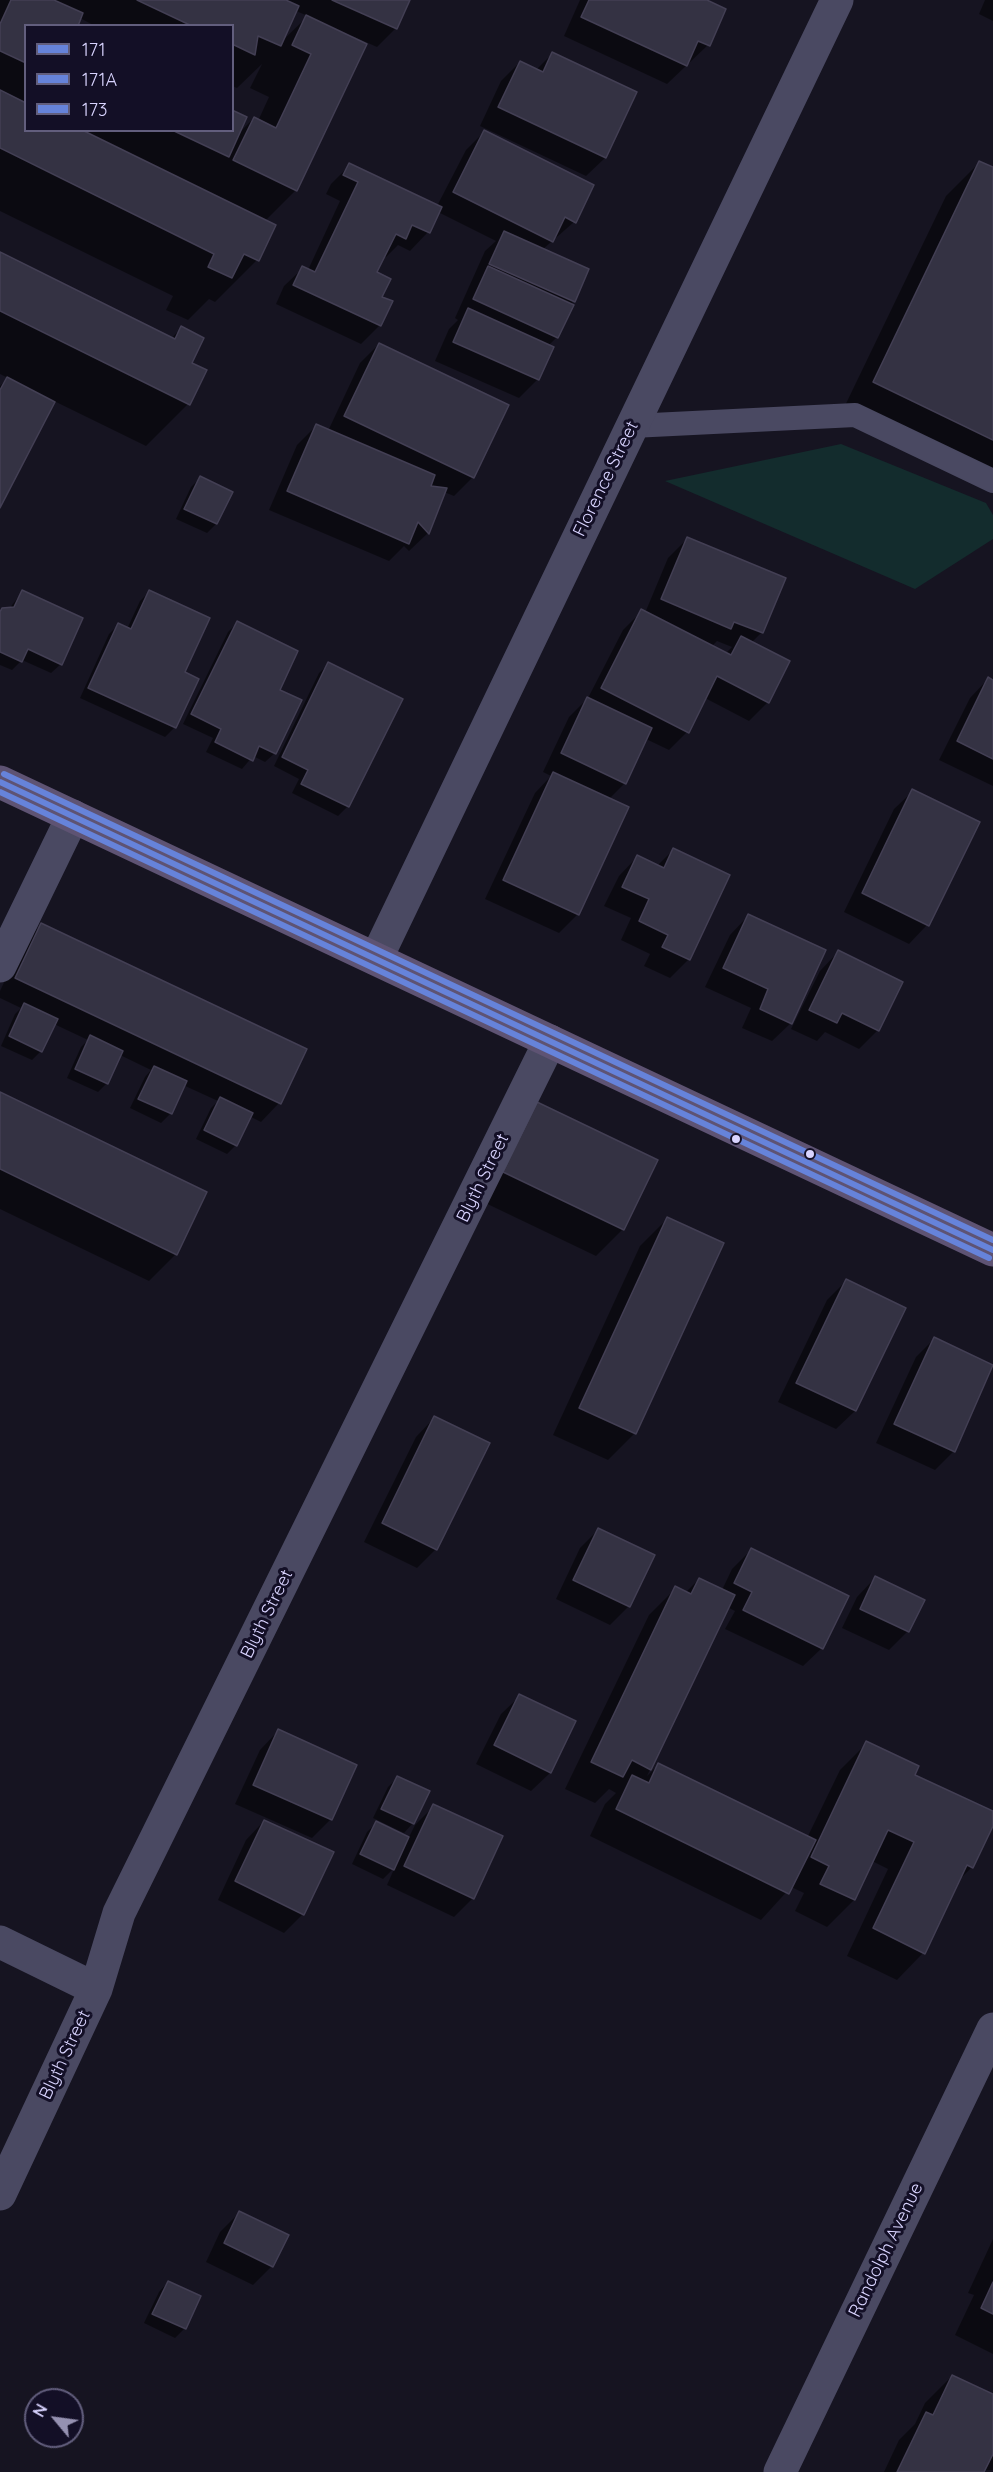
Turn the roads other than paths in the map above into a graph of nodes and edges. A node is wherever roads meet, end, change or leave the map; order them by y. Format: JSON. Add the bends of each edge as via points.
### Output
{"nodes":[{"id":1,"x":837,"y":0,"type":"edge"},
{"id":2,"x":632,"y":426,"type":"junction"},
{"id":3,"x":993,"y":481,"type":"edge"},
{"id":4,"x":0,"y":782,"type":"edge"},
{"id":5,"x":73,"y":816,"type":"junction"},
{"id":6,"x":376,"y":959,"type":"junction"},
{"id":7,"x":0,"y":966,"type":"edge"},
{"id":8,"x":550,"y":1041,"type":"junction"},
{"id":9,"x":993,"y":1250,"type":"edge"},
{"id":10,"x":0,"y":1942,"type":"edge"},
{"id":11,"x":96,"y":1989,"type":"junction"},
{"id":12,"x":993,"y":2029,"type":"edge"},
{"id":13,"x":0,"y":2194,"type":"edge"},
{"id":14,"x":780,"y":2472,"type":"edge"}],
"edges":[{"from":1,"to":2,"type":"street","name":"Florence Street"},
{"from":2,"to":3,"type":"lane","via":[[855,415]]},
{"from":2,"to":6,"type":"street","name":"Florence Street"},
{"from":4,"to":5,"type":"main road"},
{"from":5,"to":6,"type":"main road"},
{"from":5,"to":7,"type":"street"},
{"from":6,"to":8,"type":"main road"},
{"from":8,"to":9,"type":"main road"},
{"from":8,"to":11,"type":"street","name":"Blyth Street","via":[[119,1913]]},
{"from":10,"to":11,"type":"street"},
{"from":11,"to":13,"type":"street","name":"Blyth Street"},
{"from":12,"to":14,"type":"street","name":"Randolph Avenue"}]}
